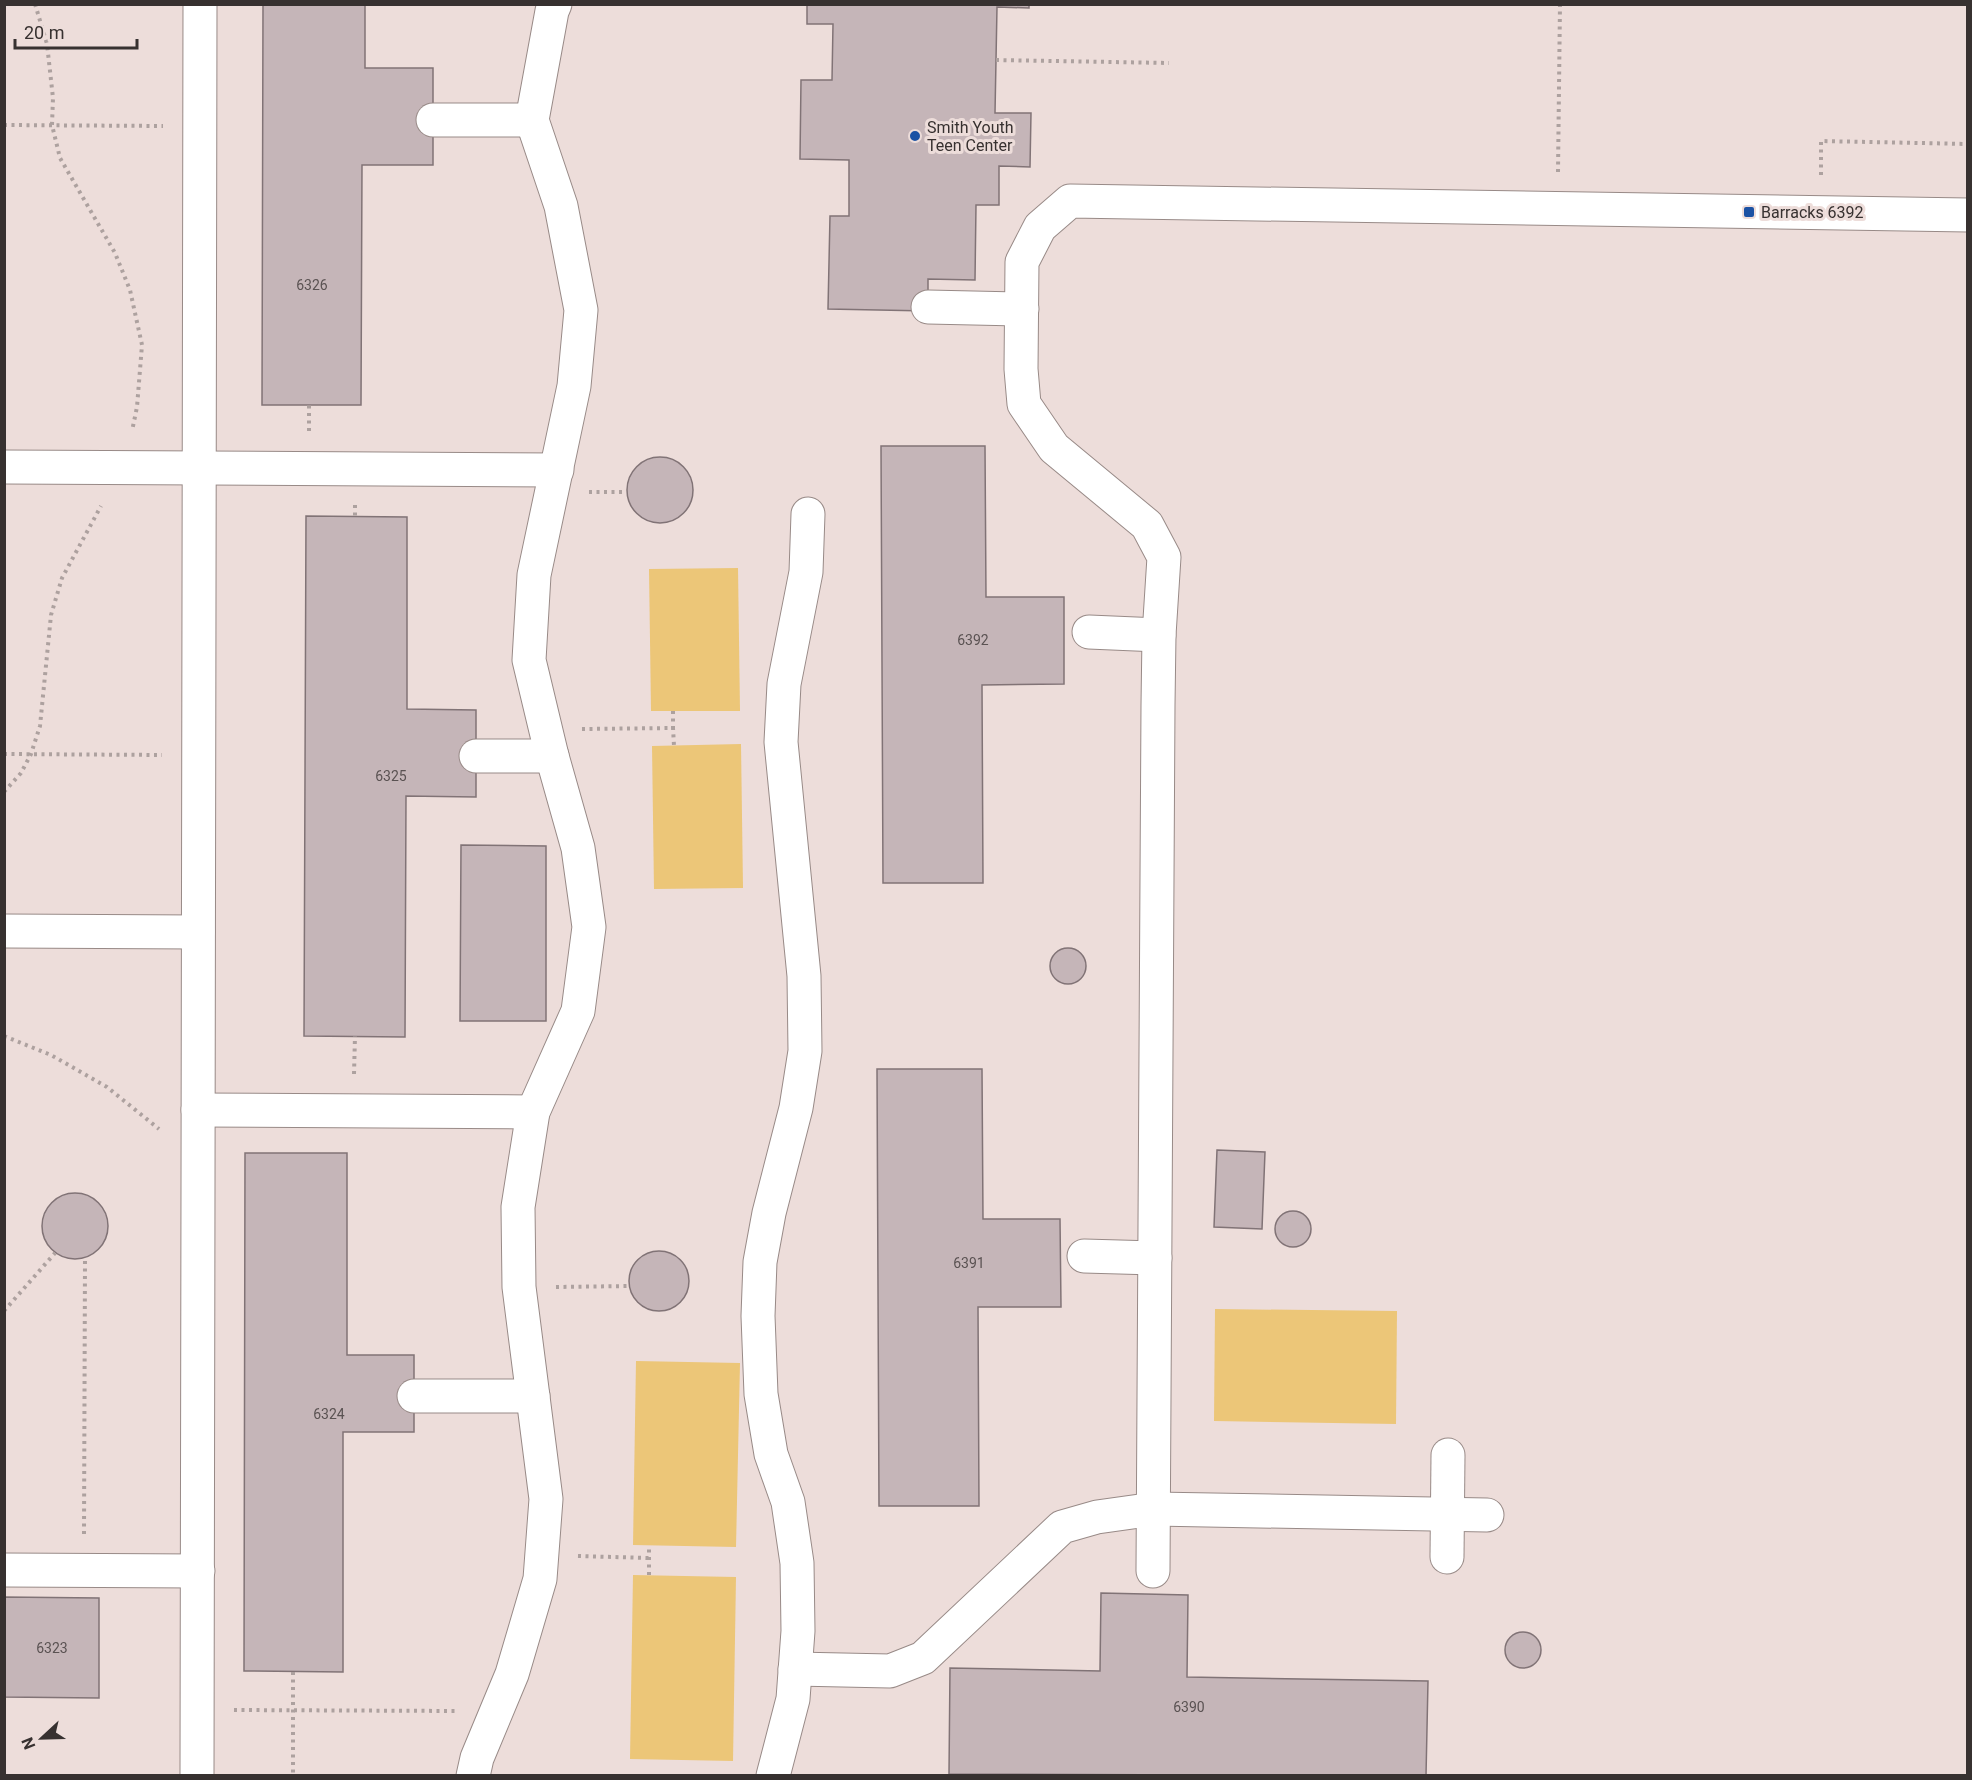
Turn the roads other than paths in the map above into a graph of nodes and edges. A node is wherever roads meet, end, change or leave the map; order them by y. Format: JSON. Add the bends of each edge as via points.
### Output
{"nodes":[{"id":1,"x":200,"y":4,"type":"edge"},
{"id":2,"x":555,"y":4,"type":"edge"},
{"id":3,"x":433,"y":120,"type":"dead end"},
{"id":4,"x":532,"y":120,"type":"junction"},
{"id":5,"x":1968,"y":215,"type":"edge"},
{"id":6,"x":928,"y":307,"type":"dead end"},
{"id":7,"x":1022,"y":309,"type":"junction"},
{"id":8,"x":4,"y":466,"type":"edge"},
{"id":9,"x":200,"y":468,"type":"junction"},
{"id":10,"x":557,"y":470,"type":"junction"},
{"id":11,"x":808,"y":514,"type":"dead end"},
{"id":12,"x":1089,"y":632,"type":"dead end"},
{"id":13,"x":1159,"y":635,"type":"junction"},
{"id":14,"x":549,"y":742,"type":"junction"},
{"id":15,"x":476,"y":756,"type":"dead end"},
{"id":16,"x":4,"y":931,"type":"edge"},
{"id":17,"x":198,"y":932,"type":"junction"},
{"id":18,"x":198,"y":1110,"type":"junction"},
{"id":19,"x":533,"y":1112,"type":"junction"},
{"id":20,"x":1084,"y":1256,"type":"dead end"},
{"id":21,"x":1155,"y":1258,"type":"junction"},
{"id":22,"x":414,"y":1396,"type":"dead end"},
{"id":23,"x":533,"y":1396,"type":"junction"},
{"id":24,"x":1448,"y":1455,"type":"dead end"},
{"id":25,"x":1154,"y":1509,"type":"junction"},
{"id":26,"x":1447,"y":1514,"type":"junction"},
{"id":27,"x":1487,"y":1515,"type":"dead end"},
{"id":28,"x":1447,"y":1557,"type":"dead end"},
{"id":29,"x":4,"y":1570,"type":"edge"},
{"id":30,"x":198,"y":1571,"type":"junction"},
{"id":31,"x":1153,"y":1571,"type":"dead end"},
{"id":32,"x":795,"y":1669,"type":"junction"},
{"id":33,"x":197,"y":1776,"type":"edge"},
{"id":34,"x":473,"y":1776,"type":"edge"},
{"id":35,"x":773,"y":1776,"type":"edge"}],
"edges":[{"from":1,"to":9,"type":"lane"},
{"from":2,"to":4,"type":"lane"},
{"from":3,"to":4,"type":"lane"},
{"from":4,"to":10,"type":"lane","via":[[561,206],[581,310],[574,386]]},
{"from":5,"to":7,"type":"lane","via":[[1070,201],[1040,227],[1022,262]]},
{"from":6,"to":7,"type":"lane"},
{"from":7,"to":13,"type":"lane","via":[[1024,404],[1054,448],[1147,525],[1164,557]]},
{"from":8,"to":9,"type":"lane"},
{"from":9,"to":10,"type":"lane"},
{"from":9,"to":17,"type":"lane"},
{"from":10,"to":14,"type":"lane","via":[[534,575],[529,660]]},
{"from":11,"to":32,"type":"lane","via":[[806,572],[784,684],[781,742],[804,976],[805,1051],[796,1108],[762,1252],[759,1316],[763,1404],[771,1454],[788,1502],[797,1563]]},
{"from":12,"to":13,"type":"lane"},
{"from":13,"to":21,"type":"lane"},
{"from":14,"to":15,"type":"lane"},
{"from":14,"to":19,"type":"lane","via":[[578,848],[589,927],[578,1011]]},
{"from":16,"to":17,"type":"lane"},
{"from":17,"to":18,"type":"lane"},
{"from":18,"to":19,"type":"lane"},
{"from":18,"to":30,"type":"lane"},
{"from":19,"to":23,"type":"lane","via":[[518,1208],[519,1287]]},
{"from":20,"to":21,"type":"lane"},
{"from":21,"to":25,"type":"lane"},
{"from":22,"to":23,"type":"lane"},
{"from":23,"to":34,"type":"lane","via":[[546,1499],[540,1579],[512,1674]]},
{"from":24,"to":26,"type":"lane"},
{"from":25,"to":26,"type":"lane"},
{"from":25,"to":31,"type":"lane"},
{"from":25,"to":32,"type":"lane","via":[[1097,1517],[1062,1527],[923,1658],[890,1671]]},
{"from":26,"to":27,"type":"lane"},
{"from":26,"to":28,"type":"lane"},
{"from":29,"to":30,"type":"lane"},
{"from":30,"to":33,"type":"lane"},
{"from":32,"to":35,"type":"lane","via":[[793,1699]]}]}
